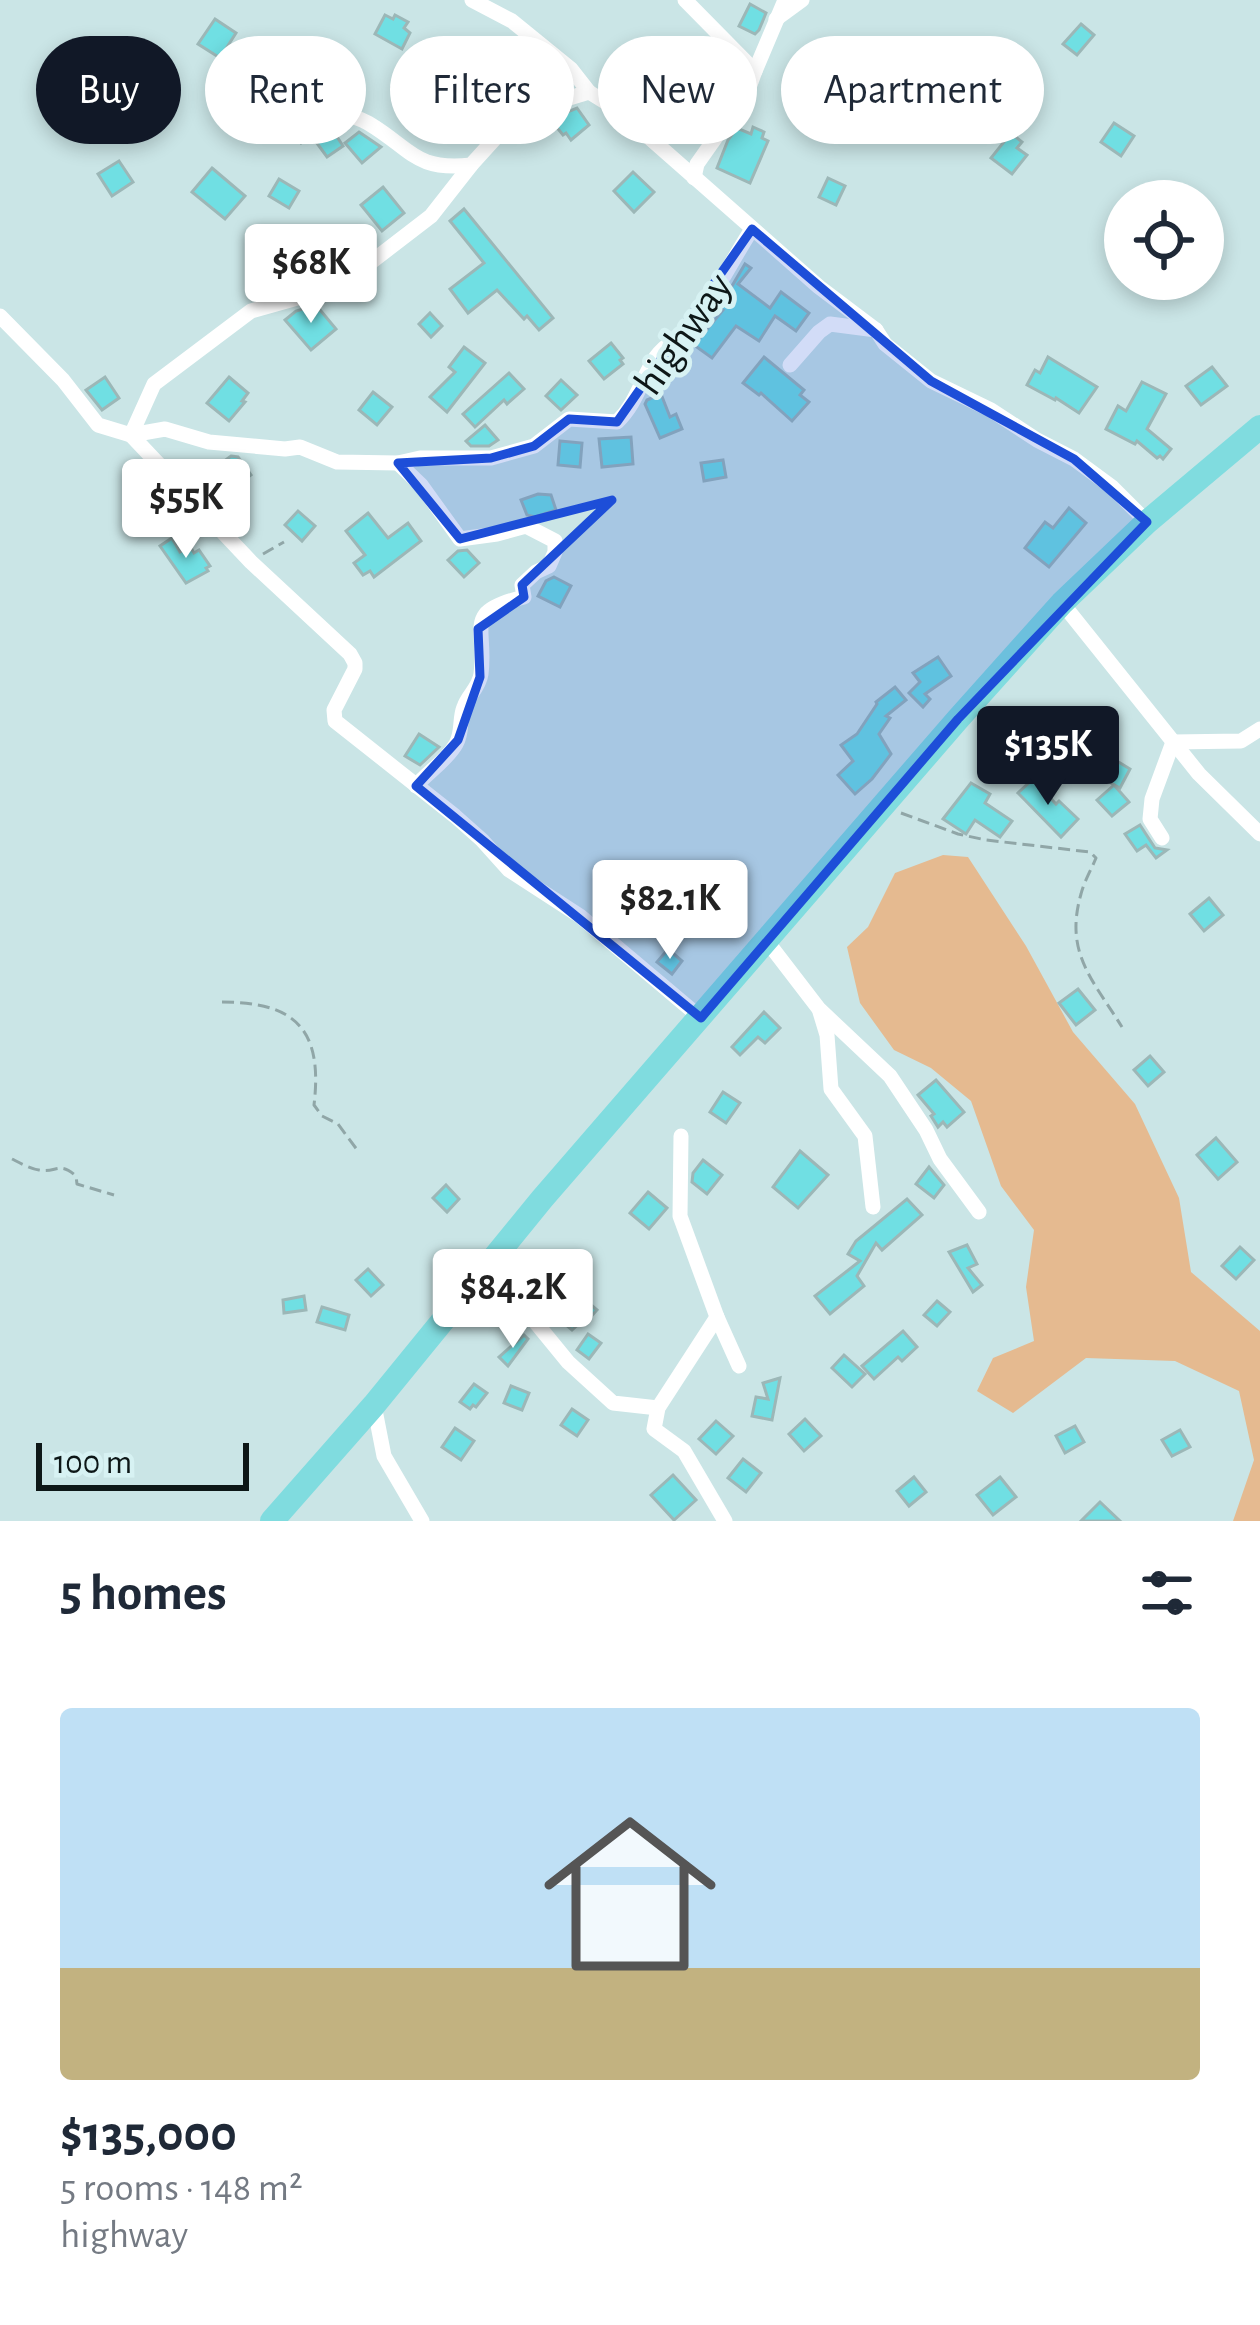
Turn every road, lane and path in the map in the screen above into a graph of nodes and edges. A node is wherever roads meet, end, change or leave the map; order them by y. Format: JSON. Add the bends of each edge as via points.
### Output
{"nodes":[{"id":1,"x":472,"y":0,"type":"edge"},
{"id":2,"x":685,"y":0,"type":"edge"},
{"id":3,"x":784,"y":0,"type":"edge"},
{"id":4,"x":802,"y":0,"type":"edge"},
{"id":5,"x":774,"y":21,"type":"junction"},
{"id":6,"x":720,"y":36,"type":"edge"},
{"id":7,"x":757,"y":66,"type":"edge"},
{"id":8,"x":589,"y":92,"type":"junction"},
{"id":9,"x":366,"y":122,"type":"edge"},
{"id":10,"x":474,"y":144,"type":"edge"},
{"id":11,"x":711,"y":144,"type":"edge"},
{"id":12,"x":475,"y":160,"type":"junction"},
{"id":13,"x":694,"y":178,"type":"junction"},
{"id":14,"x":752,"y":229,"type":"junction"},
{"id":15,"x":0,"y":316,"type":"edge"},
{"id":16,"x":876,"y":330,"type":"junction"},
{"id":17,"x":790,"y":365,"type":"dead end"},
{"id":18,"x":1260,"y":427,"type":"edge"},
{"id":19,"x":130,"y":435,"type":"junction"},
{"id":20,"x":398,"y":463,"type":"junction"},
{"id":21,"x":1147,"y":522,"type":"junction"},
{"id":22,"x":284,"y":542,"type":"dead end"},
{"id":23,"x":251,"y":562,"type":"junction"},
{"id":24,"x":1062,"y":604,"type":"junction"},
{"id":25,"x":1260,"y":729,"type":"edge"},
{"id":26,"x":1174,"y":742,"type":"junction"},
{"id":27,"x":416,"y":785,"type":"junction"},
{"id":28,"x":883,"y":807,"type":"junction"},
{"id":29,"x":1260,"y":834,"type":"edge"},
{"id":30,"x":1162,"y":838,"type":"dead end"},
{"id":31,"x":766,"y":940,"type":"junction"},
{"id":32,"x":222,"y":1002,"type":"dead end"},
{"id":33,"x":819,"y":1009,"type":"junction"},
{"id":34,"x":701,"y":1018,"type":"junction"},
{"id":35,"x":1122,"y":1027,"type":"dead end"},
{"id":36,"x":681,"y":1136,"type":"dead end"},
{"id":37,"x":358,"y":1151,"type":"dead end"},
{"id":38,"x":11,"y":1160,"type":"dead end"},
{"id":39,"x":114,"y":1195,"type":"dead end"},
{"id":40,"x":873,"y":1207,"type":"dead end"},
{"id":41,"x":979,"y":1212,"type":"dead end"},
{"id":42,"x":476,"y":1278,"type":"junction"},
{"id":43,"x":717,"y":1317,"type":"junction"},
{"id":44,"x":739,"y":1366,"type":"dead end"},
{"id":45,"x":374,"y":1405,"type":"junction"},
{"id":46,"x":658,"y":1408,"type":"junction"},
{"id":47,"x":272,"y":1521,"type":"edge"},
{"id":48,"x":422,"y":1521,"type":"edge"},
{"id":49,"x":725,"y":1521,"type":"edge"}],
"edges":[{"from":1,"to":8,"type":"street","name":"highway","via":[[512,21]]},
{"from":2,"to":6,"type":"street"},
{"from":3,"to":5,"type":"street"},
{"from":4,"to":5,"type":"street"},
{"from":5,"to":7,"type":"street"},
{"from":8,"to":12,"type":"street","via":[[500,133]]},
{"from":8,"to":13,"type":"street","name":"highway"},
{"from":9,"to":12,"type":"street","via":[[424,164]]},
{"from":10,"to":12,"type":"path"},
{"from":11,"to":13,"type":"street"},
{"from":12,"to":19,"type":"street","via":[[431,216],[340,286],[251,310],[154,385]]},
{"from":13,"to":14,"type":"street","name":"highway"},
{"from":14,"to":16,"type":"street","name":"highway"},
{"from":14,"to":20,"type":"street","name":"highway","via":[[696,321],[664,346],[617,422],[569,419],[534,446],[491,458]]},
{"from":15,"to":19,"type":"street","via":[[98,425]]},
{"from":16,"to":17,"type":"street","via":[[830,324]]},
{"from":16,"to":21,"type":"street","name":"highway","via":[[931,381],[1074,459]]},
{"from":18,"to":21,"type":"main road"},
{"from":19,"to":20,"type":"street","name":"highway","via":[[165,428],[209,442],[300,447],[337,462]]},
{"from":19,"to":23,"type":"street"},
{"from":20,"to":27,"type":"street","via":[[460,539],[526,526],[555,541],[549,566],[522,585],[524,597],[486,612],[478,628],[481,677],[464,706],[458,740]]},
{"from":21,"to":24,"type":"main road"},
{"from":22,"to":23,"type":"path"},
{"from":23,"to":27,"type":"street","via":[[355,663],[335,721]]},
{"from":24,"to":26,"type":"street"},
{"from":24,"to":28,"type":"main road"},
{"from":25,"to":26,"type":"street","via":[[1241,741]]},
{"from":26,"to":29,"type":"street"},
{"from":26,"to":30,"type":"street","via":[[1152,799],[1150,819]]},
{"from":27,"to":34,"type":"street","via":[[509,870],[580,916]]},
{"from":28,"to":31,"type":"main road"},
{"from":28,"to":35,"type":"path","via":[[958,834],[1090,852],[1096,859],[1074,939]]},
{"from":31,"to":33,"type":"street"},
{"from":31,"to":34,"type":"main road"},
{"from":32,"to":37,"type":"path","via":[[257,1002],[290,1016],[312,1041],[314,1105]]},
{"from":33,"to":40,"type":"street","via":[[831,1089],[865,1136]]},
{"from":33,"to":41,"type":"street","via":[[905,1095]]},
{"from":34,"to":42,"type":"main road"},
{"from":36,"to":43,"type":"street","via":[[680,1216]]},
{"from":38,"to":39,"type":"path","via":[[68,1170],[76,1184]]},
{"from":42,"to":45,"type":"main road"},
{"from":42,"to":46,"type":"street","via":[[523,1307],[613,1403]]},
{"from":43,"to":44,"type":"street"},
{"from":43,"to":46,"type":"street"},
{"from":45,"to":47,"type":"main road"},
{"from":45,"to":48,"type":"street","via":[[384,1456]]},
{"from":46,"to":49,"type":"street","via":[[654,1429],[684,1450]]}]}
